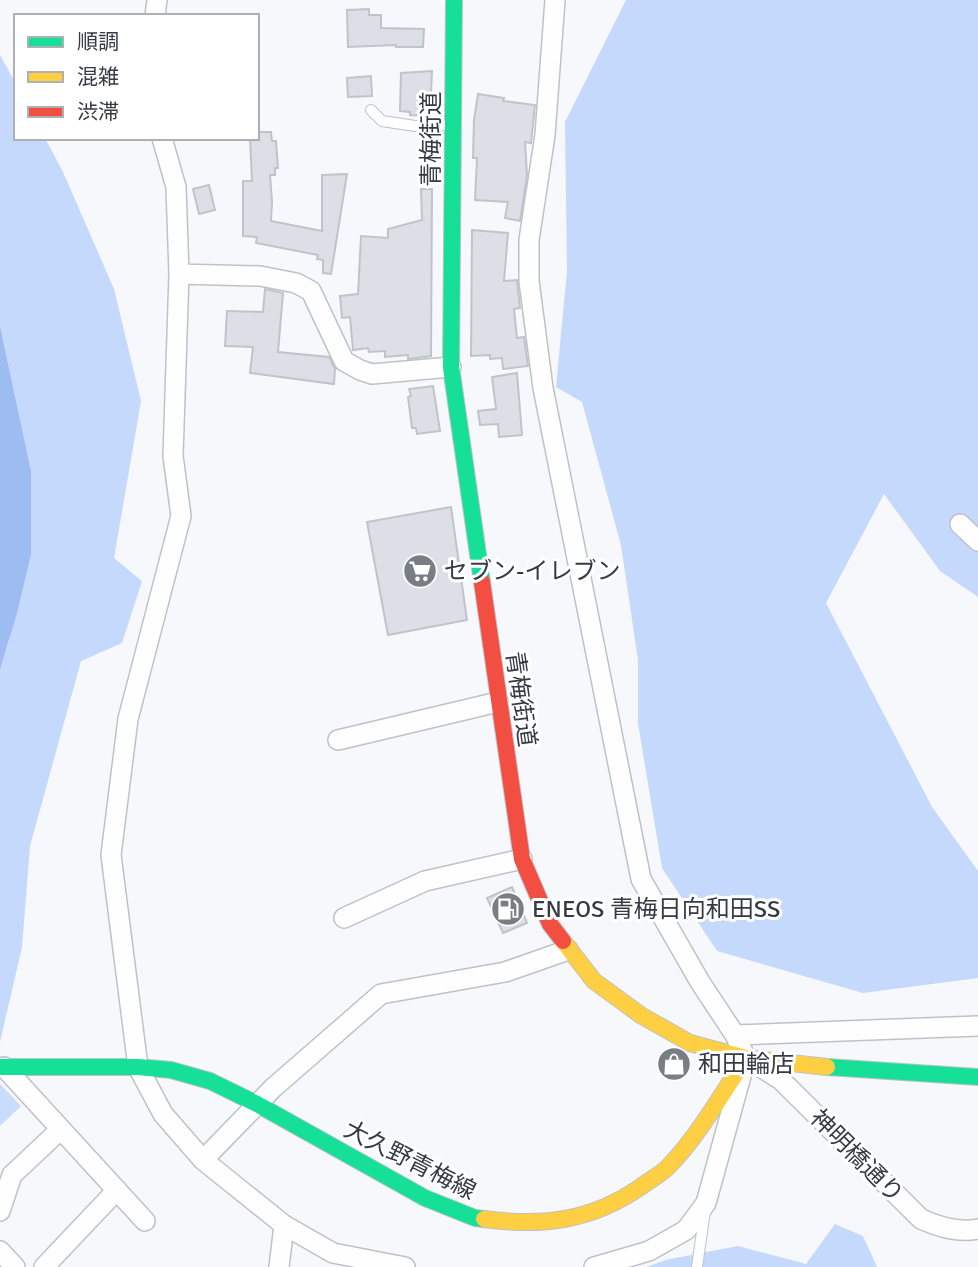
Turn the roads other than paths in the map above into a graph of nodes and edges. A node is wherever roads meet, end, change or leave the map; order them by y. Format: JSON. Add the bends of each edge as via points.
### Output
{"nodes":[{"id":1,"x":454,"y":0,"type":"edge"},
{"id":2,"x":555,"y":0,"type":"edge"},
{"id":3,"x":371,"y":110,"type":"dead end"},
{"id":4,"x":454,"y":125,"type":"junction"},
{"id":5,"x":163,"y":140,"type":"edge"},
{"id":6,"x":179,"y":274,"type":"junction"},
{"id":7,"x":451,"y":367,"type":"junction"},
{"id":8,"x":960,"y":524,"type":"dead end"},
{"id":9,"x":978,"y":541,"type":"edge"},
{"id":10,"x":499,"y":702,"type":"junction"},
{"id":11,"x":338,"y":740,"type":"dead end"},
{"id":12,"x":522,"y":859,"type":"junction"},
{"id":13,"x":344,"y":918,"type":"dead end"},
{"id":14,"x":568,"y":950,"type":"junction"},
{"id":15,"x":978,"y":1026,"type":"edge"},
{"id":16,"x":734,"y":1035,"type":"junction"},
{"id":17,"x":746,"y":1058,"type":"junction"},
{"id":18,"x":2,"y":1067,"type":"edge"},
{"id":19,"x":138,"y":1068,"type":"junction"},
{"id":20,"x":978,"y":1077,"type":"edge"},
{"id":21,"x":257,"y":1104,"type":"junction"},
{"id":22,"x":61,"y":1129,"type":"junction"},
{"id":23,"x":203,"y":1160,"type":"junction"},
{"id":24,"x":117,"y":1190,"type":"junction"},
{"id":25,"x":706,"y":1203,"type":"junction"},
{"id":26,"x":0,"y":1211,"type":"edge"},
{"id":27,"x":145,"y":1220,"type":"dead end"},
{"id":28,"x":285,"y":1225,"type":"junction"},
{"id":29,"x":978,"y":1230,"type":"edge"},
{"id":30,"x":0,"y":1251,"type":"edge"},
{"id":31,"x":15,"y":1267,"type":"edge"},
{"id":32,"x":44,"y":1267,"type":"edge"},
{"id":33,"x":279,"y":1267,"type":"edge"},
{"id":34,"x":405,"y":1267,"type":"edge"},
{"id":35,"x":594,"y":1267,"type":"edge"},
{"id":36,"x":697,"y":1267,"type":"edge"}],
"edges":[{"from":1,"to":4,"type":"main road","name":"青梅街道"},
{"from":2,"to":16,"type":"street","via":[[545,135],[529,240],[529,281],[543,387],[641,879]]},
{"from":3,"to":4,"type":"lane","via":[[382,121]]},
{"from":4,"to":7,"type":"main road","name":"青梅街道"},
{"from":5,"to":6,"type":"street","via":[[176,187]]},
{"from":6,"to":7,"type":"street","via":[[260,275],[296,283],[311,291],[344,360],[360,370],[372,374]]},
{"from":6,"to":19,"type":"street","via":[[173,456],[181,516],[128,719],[111,855]]},
{"from":7,"to":10,"type":"main road","name":"青梅街道"},
{"from":8,"to":9,"type":"street"},
{"from":10,"to":11,"type":"street"},
{"from":10,"to":12,"type":"main road","name":"青梅街道"},
{"from":12,"to":13,"type":"street","via":[[425,881]]},
{"from":12,"to":14,"type":"main road","name":"青梅街道","via":[[550,924]]},
{"from":14,"to":17,"type":"main road","name":"青梅街道","via":[[594,981],[642,1016],[690,1042]]},
{"from":14,"to":21,"type":"street","via":[[505,972],[381,993]]},
{"from":15,"to":16,"type":"street"},
{"from":16,"to":17,"type":"street"},
{"from":17,"to":20,"type":"main road","name":"青梅街道"},
{"from":17,"to":21,"type":"main road","name":"大久野青梅線","via":[[666,1169],[629,1195],[589,1214],[547,1223],[475,1218],[425,1198]]},
{"from":17,"to":25,"type":"street"},
{"from":17,"to":29,"type":"street","name":"神明橋通り","via":[[781,1080],[921,1219],[943,1228]]},
{"from":18,"to":19,"type":"main road","name":"大久野青梅線"},
{"from":18,"to":22,"type":"street"},
{"from":19,"to":21,"type":"main road","name":"大久野青梅線","via":[[172,1070],[211,1081]]},
{"from":19,"to":23,"type":"street","via":[[163,1114]]},
{"from":21,"to":23,"type":"street"},
{"from":22,"to":24,"type":"street"},
{"from":22,"to":26,"type":"street","via":[[12,1175]]},
{"from":23,"to":28,"type":"street"},
{"from":24,"to":27,"type":"street"},
{"from":24,"to":32,"type":"street"},
{"from":25,"to":35,"type":"street","via":[[686,1230],[649,1251]]},
{"from":25,"to":36,"type":"lane"},
{"from":28,"to":33,"type":"street"},
{"from":28,"to":34,"type":"street","via":[[333,1252]]},
{"from":30,"to":31,"type":"street"}]}
